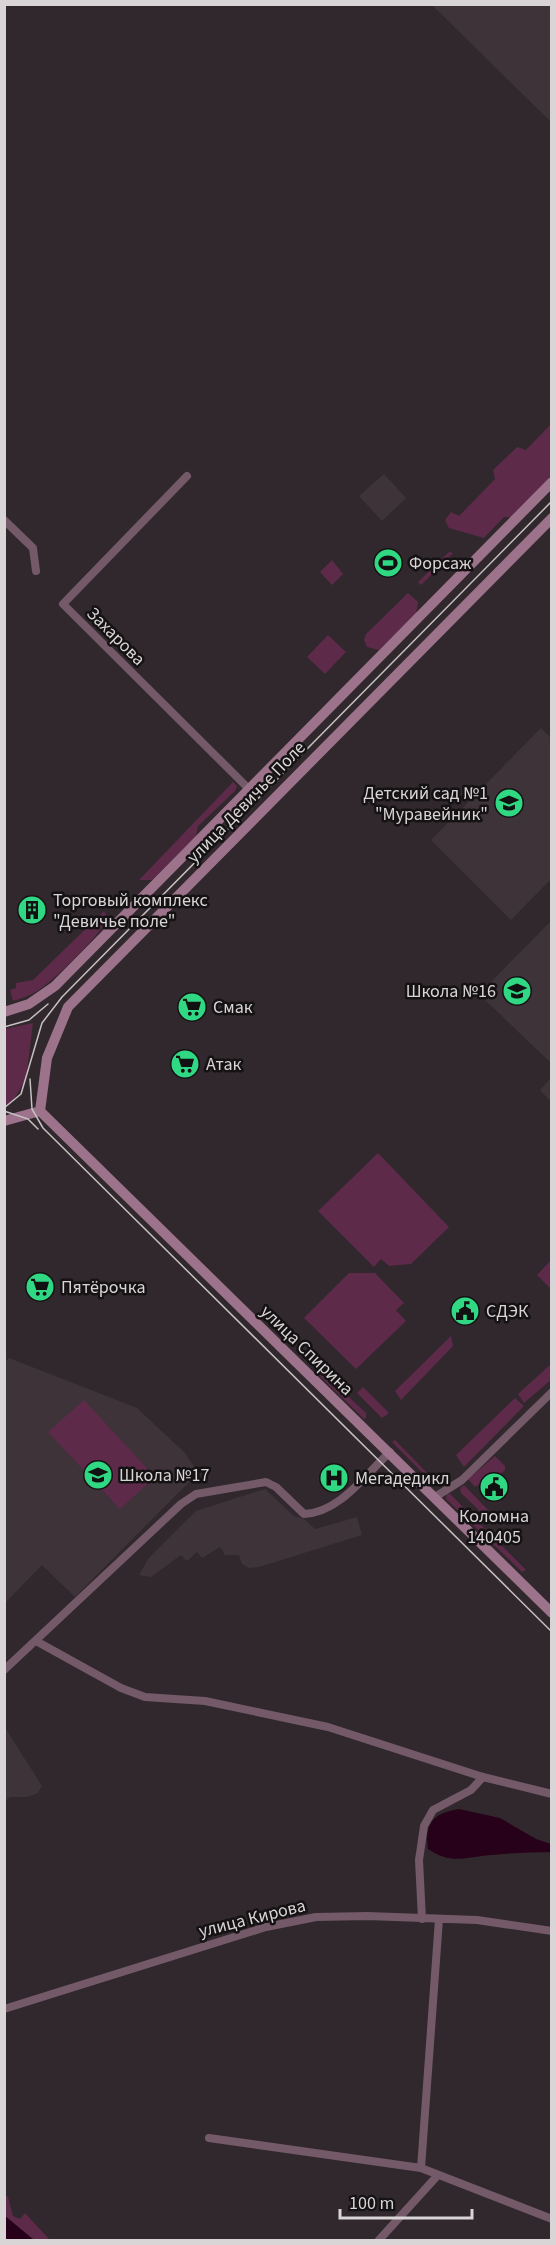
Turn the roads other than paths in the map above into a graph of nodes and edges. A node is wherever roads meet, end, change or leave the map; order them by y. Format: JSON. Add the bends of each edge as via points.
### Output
{"nodes":[{"id":1,"x":187,"y":476,"type":"dead end"},
{"id":2,"x":552,"y":482,"type":"edge"},
{"id":3,"x":552,"y":518,"type":"edge"},
{"id":4,"x":4,"y":519,"type":"edge"},
{"id":5,"x":36,"y":571,"type":"dead end"},
{"id":6,"x":249,"y":789,"type":"junction"},
{"id":7,"x":4,"y":1012,"type":"edge"},
{"id":8,"x":40,"y":1110,"type":"junction"},
{"id":9,"x":4,"y":1122,"type":"edge"},
{"id":10,"x":552,"y":1392,"type":"edge"},
{"id":11,"x":390,"y":1452,"type":"junction"},
{"id":12,"x":435,"y":1497,"type":"junction"},
{"id":13,"x":552,"y":1613,"type":"edge"},
{"id":14,"x":36,"y":1641,"type":"junction"},
{"id":15,"x":4,"y":1670,"type":"edge"},
{"id":16,"x":483,"y":1777,"type":"junction"},
{"id":17,"x":552,"y":1794,"type":"edge"},
{"id":18,"x":422,"y":1919,"type":"junction"},
{"id":19,"x":439,"y":1919,"type":"junction"},
{"id":20,"x":552,"y":1931,"type":"edge"},
{"id":21,"x":4,"y":2009,"type":"edge"},
{"id":22,"x":209,"y":2138,"type":"dead end"},
{"id":23,"x":421,"y":2168,"type":"junction"},
{"id":24,"x":438,"y":2175,"type":"junction"},
{"id":25,"x":552,"y":2219,"type":"edge"},
{"id":26,"x":379,"y":2241,"type":"edge"}],
"edges":[{"from":1,"to":6,"type":"street","name":"Захарова","via":[[63,604]]},
{"from":2,"to":6,"type":"main road","name":"улица Девичье Поле"},
{"from":3,"to":8,"type":"main road","name":"улица Девичье Поле","via":[[68,1007],[47,1058]]},
{"from":4,"to":5,"type":"street","via":[[33,548]]},
{"from":6,"to":7,"type":"main road","name":"улица Девичье Поле","via":[[55,986],[29,1004]]},
{"from":8,"to":9,"type":"main road"},
{"from":8,"to":11,"type":"main road","name":"улица Спирина"},
{"from":10,"to":12,"type":"street","via":[[462,1480]]},
{"from":11,"to":12,"type":"main road","name":"улица Спирина"},
{"from":11,"to":14,"type":"street","via":[[333,1506],[319,1514],[304,1514],[266,1482],[196,1494]]},
{"from":12,"to":13,"type":"main road","name":"улица Спирина"},
{"from":14,"to":15,"type":"street"},
{"from":14,"to":16,"type":"street","via":[[146,1698],[205,1701],[328,1727]]},
{"from":16,"to":17,"type":"street"},
{"from":16,"to":18,"type":"street","via":[[471,1790],[433,1810],[424,1827],[419,1860]]},
{"from":18,"to":19,"type":"street","name":"улица Кирова"},
{"from":18,"to":21,"type":"street","name":"улица Кирова","via":[[316,1917],[266,1927]]},
{"from":19,"to":20,"type":"street","name":"улица Кирова","via":[[477,1920]]},
{"from":19,"to":23,"type":"street"},
{"from":22,"to":23,"type":"street"},
{"from":23,"to":24,"type":"street"},
{"from":24,"to":25,"type":"street"},
{"from":24,"to":26,"type":"street"}]}
